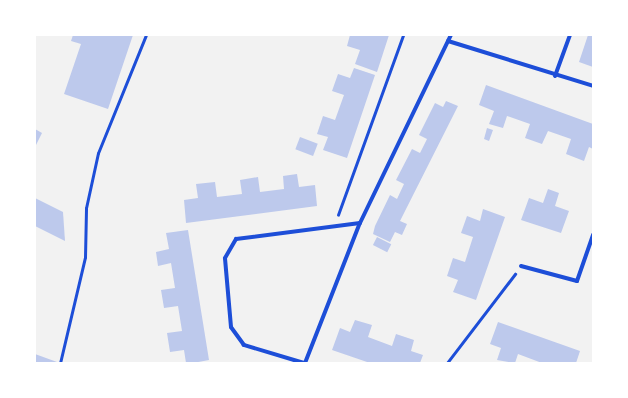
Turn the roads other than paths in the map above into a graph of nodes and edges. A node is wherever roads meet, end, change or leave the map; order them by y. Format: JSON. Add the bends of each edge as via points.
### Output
{"nodes":[{"id":1,"x":146,"y":35,"type":"edge"},
{"id":2,"x":451,"y":35,"type":"edge"},
{"id":3,"x":570,"y":35,"type":"edge"},
{"id":4,"x":448,"y":41,"type":"junction"},
{"id":5,"x":555,"y":76,"type":"junction"},
{"id":6,"x":593,"y":86,"type":"edge"},
{"id":7,"x":360,"y":223,"type":"junction"},
{"id":8,"x":593,"y":235,"type":"edge"},
{"id":9,"x":521,"y":266,"type":"road end"},
{"id":10,"x":60,"y":363,"type":"edge"},
{"id":11,"x":304,"y":363,"type":"edge"}],
"edges":[{"from":1,"to":10,"type":"lane","via":[[98,153],[86,208],[86,257]]},
{"from":2,"to":4,"type":"street"},
{"from":3,"to":5,"type":"street"},
{"from":4,"to":5,"type":"street"},
{"from":4,"to":7,"type":"street"},
{"from":5,"to":6,"type":"street"},
{"from":7,"to":11,"type":"street"},
{"from":7,"to":11,"type":"street","via":[[236,239],[224,258],[231,327],[244,344]]},
{"from":8,"to":9,"type":"street","via":[[577,281]]}]}
